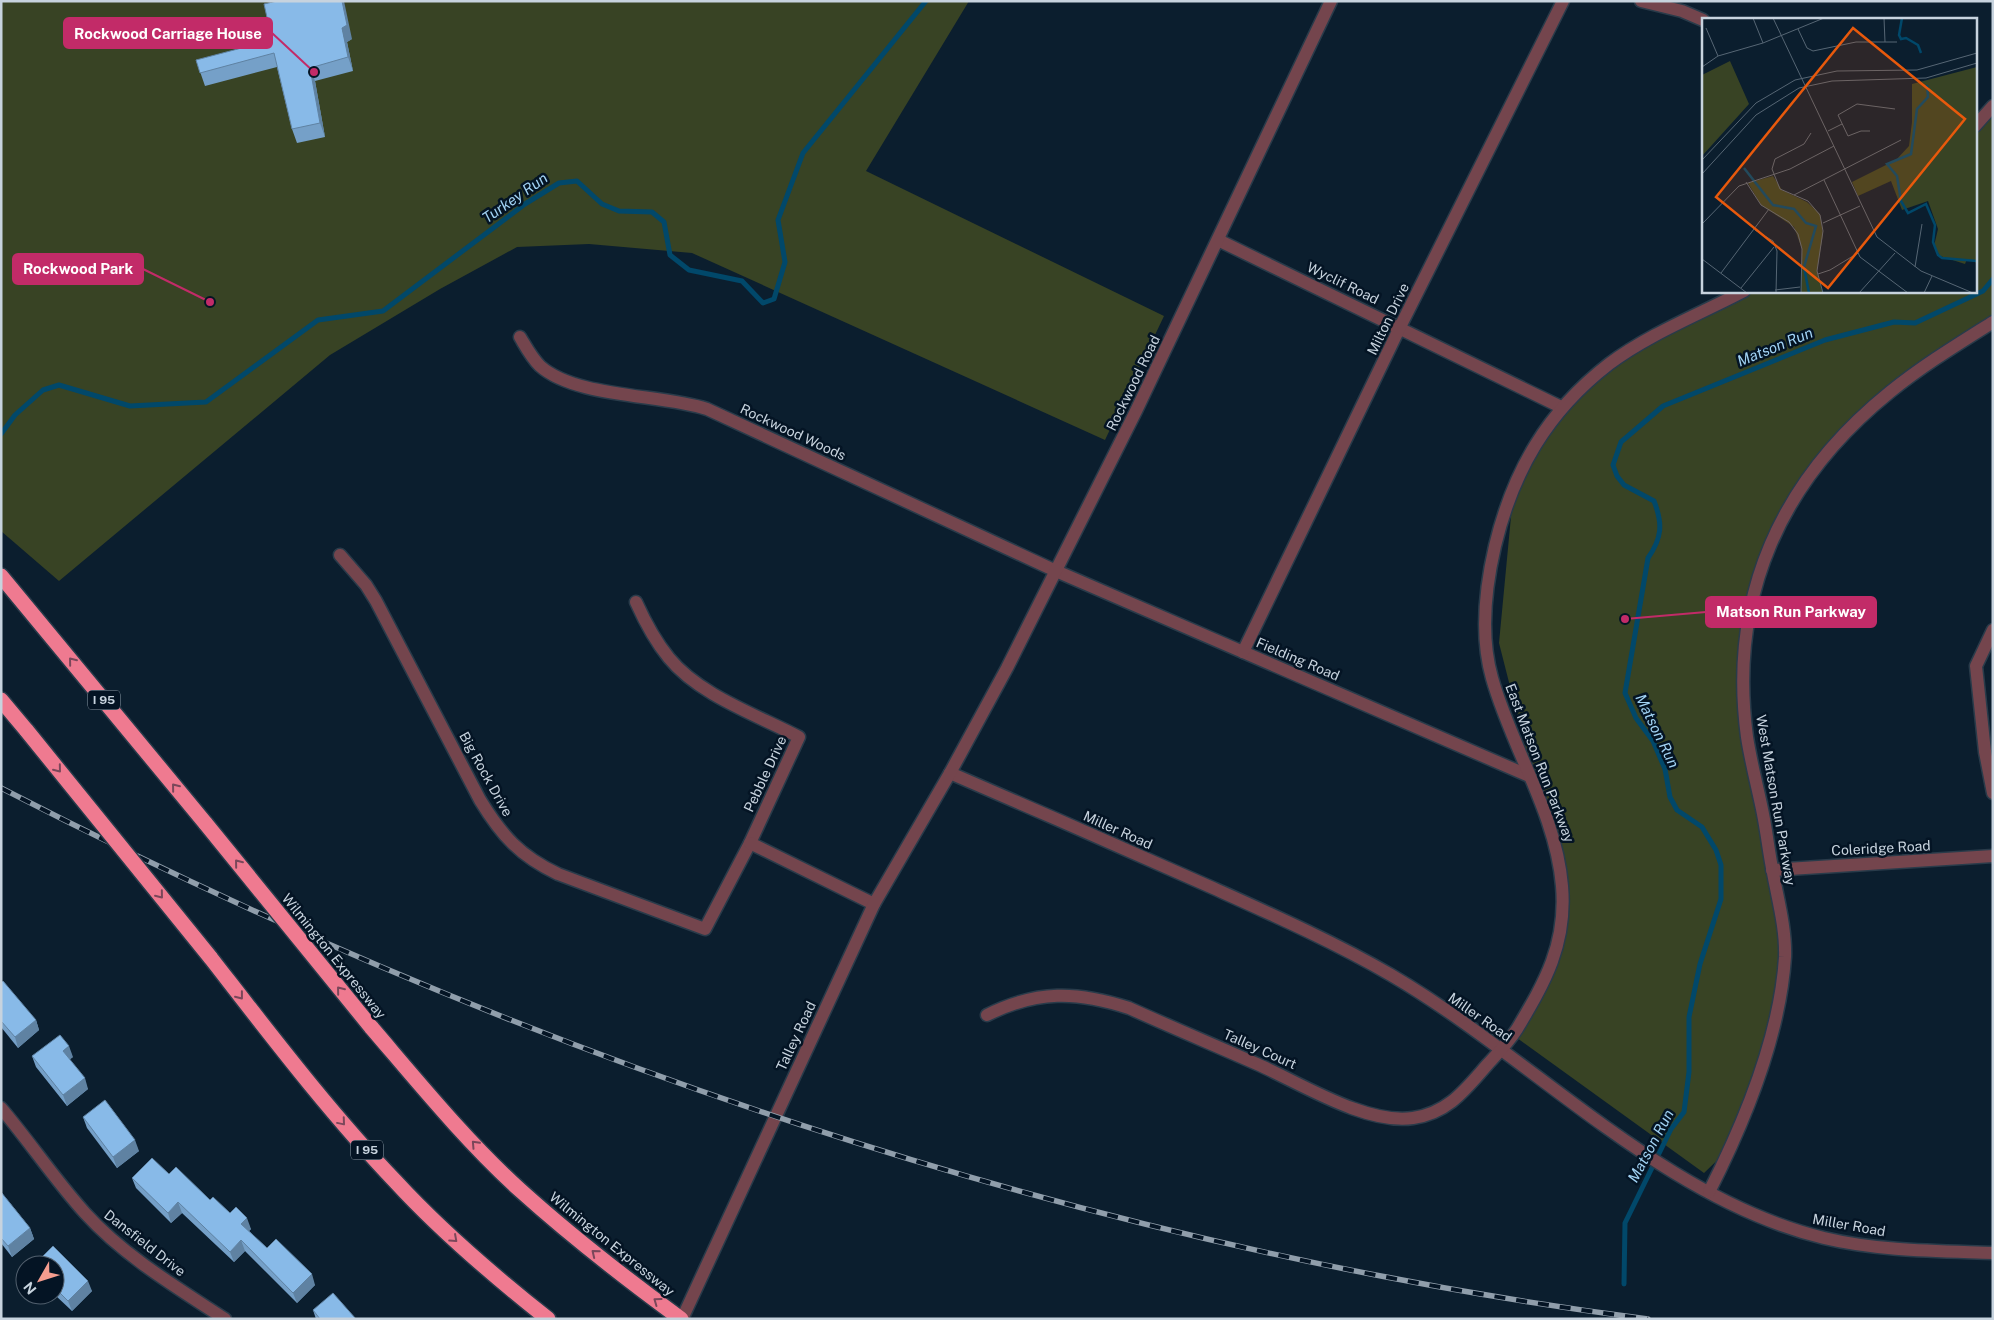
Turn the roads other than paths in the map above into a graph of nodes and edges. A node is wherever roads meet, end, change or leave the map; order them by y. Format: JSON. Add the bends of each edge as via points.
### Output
{"nodes":[{"id":1,"x":1332,"y":1,"type":"edge"},
{"id":2,"x":1563,"y":1,"type":"edge"},
{"id":3,"x":1641,"y":1,"type":"edge"},
{"id":4,"x":1702,"y":20,"type":"edge"},
{"id":5,"x":1993,"y":106,"type":"edge"},
{"id":6,"x":1976,"y":125,"type":"edge"},
{"id":7,"x":1218,"y":240,"type":"junction"},
{"id":8,"x":1742,"y":292,"type":"edge"},
{"id":9,"x":1993,"y":322,"type":"edge"},
{"id":10,"x":1400,"y":327,"type":"junction"},
{"id":11,"x":520,"y":337,"type":"dead end"},
{"id":12,"x":1561,"y":407,"type":"junction"},
{"id":13,"x":340,"y":556,"type":"dead end"},
{"id":14,"x":1056,"y":571,"type":"junction"},
{"id":15,"x":1,"y":576,"type":"edge"},
{"id":16,"x":636,"y":602,"type":"dead end"},
{"id":17,"x":1993,"y":630,"type":"edge"},
{"id":18,"x":1243,"y":652,"type":"junction"},
{"id":19,"x":1,"y":700,"type":"edge"},
{"id":20,"x":950,"y":773,"type":"junction"},
{"id":21,"x":1527,"y":775,"type":"junction"},
{"id":22,"x":1993,"y":793,"type":"edge"},
{"id":23,"x":750,"y":843,"type":"junction"},
{"id":24,"x":1993,"y":856,"type":"edge"},
{"id":25,"x":1772,"y":870,"type":"junction"},
{"id":26,"x":874,"y":904,"type":"junction"},
{"id":27,"x":987,"y":1015,"type":"dead end"},
{"id":28,"x":1501,"y":1050,"type":"junction"},
{"id":29,"x":1,"y":1108,"type":"edge"},
{"id":30,"x":1709,"y":1192,"type":"junction"},
{"id":31,"x":1993,"y":1253,"type":"edge"},
{"id":32,"x":225,"y":1319,"type":"edge"},
{"id":33,"x":548,"y":1319,"type":"edge"},
{"id":34,"x":681,"y":1319,"type":"edge"}],
"edges":[{"from":1,"to":7,"type":"street","name":"Rockwood Road"},
{"from":2,"to":10,"type":"street","name":"Milton Drive"},
{"from":3,"to":4,"type":"street"},
{"from":5,"to":6,"type":"street"},
{"from":7,"to":10,"type":"street","name":"Wyclif Road"},
{"from":7,"to":14,"type":"street","name":"Rockwood Road"},
{"from":8,"to":12,"type":"street","name":"East Matson Run Parkway","via":[[1611,363]]},
{"from":9,"to":25,"type":"street","name":"West Matson Run Parkway","via":[[1891,390],[1838,440],[1794,498],[1762,563],[1750,603],[1743,656],[1747,736]]},
{"from":10,"to":12,"type":"street","name":"Wyclif Road"},
{"from":10,"to":18,"type":"street","name":"Milton Drive"},
{"from":11,"to":14,"type":"street","name":"Rockwood Woods","via":[[540,366],[565,380],[635,397],[671,400],[707,409]]},
{"from":12,"to":21,"type":"street","name":"East Matson Run Parkway","via":[[1531,453],[1506,502],[1484,607],[1490,673]]},
{"from":13,"to":23,"type":"street","name":"Big Rock Drive","via":[[366,584],[493,820],[518,851],[558,874],[705,929]]},
{"from":14,"to":18,"type":"street","name":"Fielding Road"},
{"from":14,"to":20,"type":"street","name":"Rockwood Road"},
{"from":34,"to":15,"type":"highway","name":"Wilmington Expressway","number":"I 95","one_way":true,"bridge":true,"via":[[574,1236],[496,1167],[371,1028]]},
{"from":16,"to":23,"type":"street","name":"Pebble Drive","via":[[657,642],[686,675],[708,691],[799,737]]},
{"from":17,"to":22,"type":"street","via":[[1976,666]]},
{"from":18,"to":21,"type":"street","name":"Fielding Road"},
{"from":19,"to":33,"type":"highway","number":"I 95","one_way":true,"bridge":true,"via":[[288,1057],[396,1182],[489,1270]]},
{"from":20,"to":26,"type":"street","name":"Talley Road"},
{"from":20,"to":28,"type":"street","name":"Miller Road","via":[[1349,952],[1395,977]]},
{"from":21,"to":28,"type":"street","name":"East Matson Run Parkway","via":[[1542,804],[1557,851],[1562,913],[1555,958],[1546,979]]},
{"from":23,"to":26,"type":"street"},
{"from":24,"to":25,"type":"street","name":"Coleridge Road"},
{"from":25,"to":30,"type":"street","name":"West Matson Run Parkway","via":[[1785,955],[1779,998],[1756,1084],[1732,1146]]},
{"from":26,"to":34,"type":"street","name":"Talley Road"},
{"from":27,"to":28,"type":"street","name":"Talley Court","via":[[1050,995],[1069,994],[1106,1000],[1344,1104],[1400,1119],[1429,1114],[1457,1099]]},
{"from":28,"to":30,"type":"street","name":"Miller Road","via":[[1648,1154]]},
{"from":29,"to":32,"type":"street","name":"Dansfield Drive","via":[[85,1213],[113,1241]]},
{"from":30,"to":31,"type":"street","name":"Miller Road","via":[[1773,1221],[1824,1238],[1874,1246]]}]}
